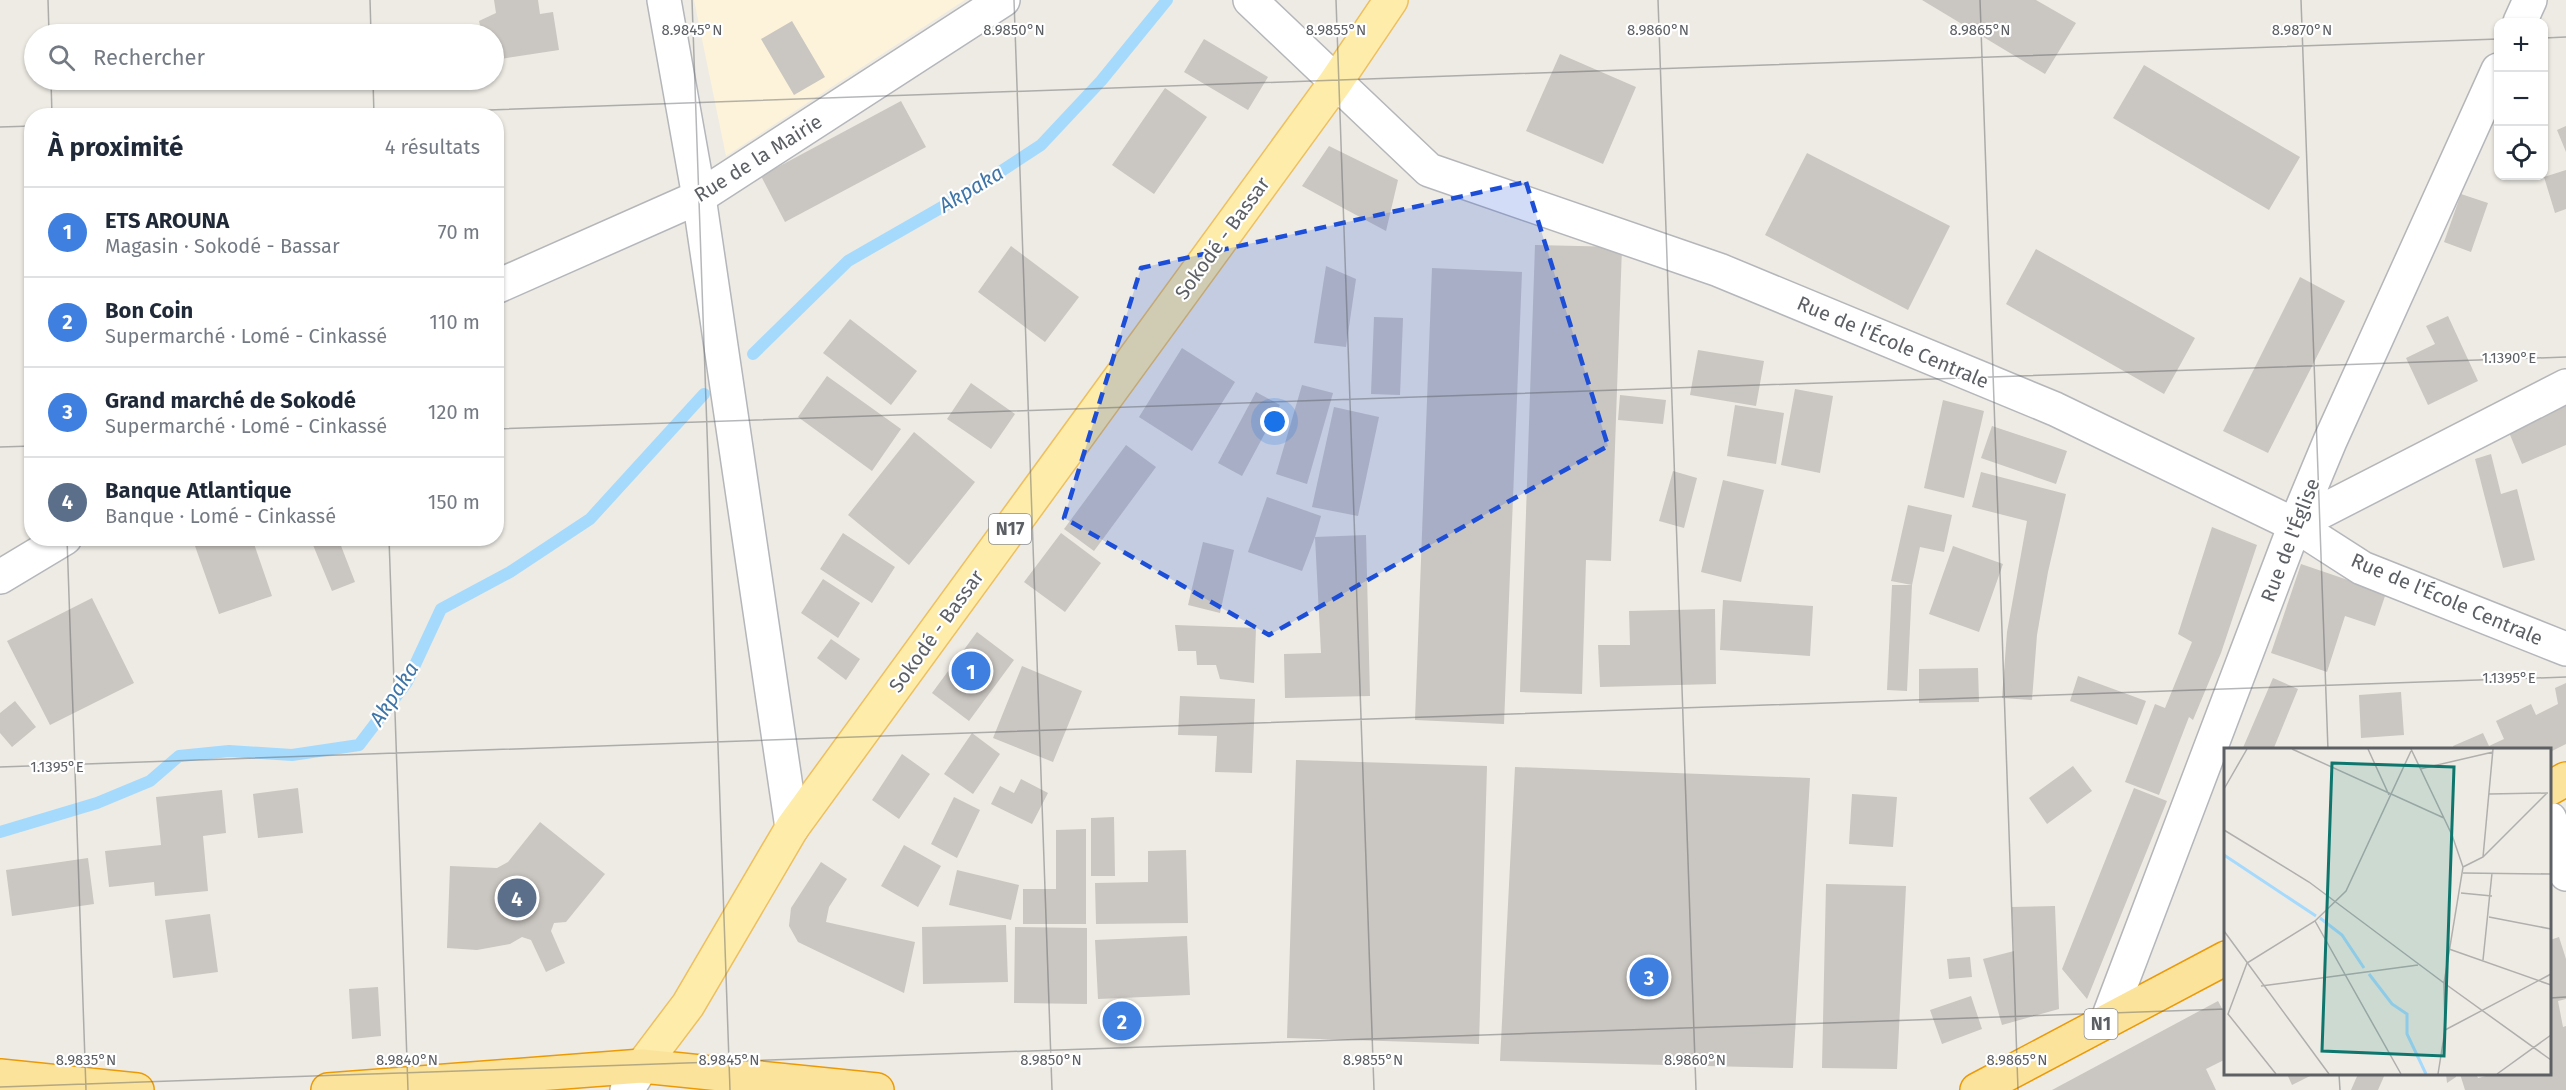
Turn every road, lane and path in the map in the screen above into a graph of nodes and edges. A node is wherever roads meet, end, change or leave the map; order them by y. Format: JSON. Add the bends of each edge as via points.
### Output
{"nodes":[{"id":1,"x":664,"y":0,"type":"edge"},
{"id":2,"x":1003,"y":0,"type":"edge"},
{"id":3,"x":1250,"y":0,"type":"edge"},
{"id":4,"x":1391,"y":0,"type":"edge"},
{"id":5,"x":2530,"y":0,"type":"edge"},
{"id":6,"x":2522,"y":18,"type":"edge"},
{"id":7,"x":2498,"y":72,"type":"edge"},
{"id":8,"x":1335,"y":83,"type":"junction"},
{"id":9,"x":699,"y":197,"type":"junction"},
{"id":10,"x":504,"y":282,"type":"edge"},
{"id":11,"x":2566,"y":386,"type":"edge"},
{"id":12,"x":2295,"y":525,"type":"junction"},
{"id":13,"x":52,"y":546,"type":"edge"},
{"id":14,"x":0,"y":577,"type":"edge"},
{"id":15,"x":2566,"y":649,"type":"edge"},
{"id":16,"x":2566,"y":779,"type":"edge"},
{"id":17,"x":2551,"y":787,"type":"edge"},
{"id":18,"x":2551,"y":822,"type":"edge"},
{"id":19,"x":792,"y":828,"type":"junction"},
{"id":20,"x":2566,"y":874,"type":"edge"},
{"id":21,"x":2224,"y":959,"type":"edge"},
{"id":22,"x":2107,"y":1021,"type":"junction"},
{"id":23,"x":0,"y":1076,"type":"edge"},
{"id":24,"x":634,"y":1078,"type":"edge"},
{"id":25,"x":137,"y":1090,"type":"edge"},
{"id":26,"x":328,"y":1090,"type":"edge"},
{"id":27,"x":877,"y":1090,"type":"edge"},
{"id":28,"x":1977,"y":1090,"type":"edge"}],
"edges":[{"from":1,"to":9,"type":"street"},
{"from":2,"to":9,"type":"street","name":"Rue de la Mairie"},
{"from":3,"to":8,"type":"street","name":"Rue de l'École Centrale"},
{"from":4,"to":8,"type":"main road","name":"Sokodé - Bassar","number":"N17"},
{"from":5,"to":6,"type":"street"},
{"from":7,"to":12,"type":"street","name":"Rue de l'Église"},
{"from":8,"to":12,"type":"street","name":"Rue de l'École Centrale","via":[[1429,170],[1719,270],[2055,409]]},
{"from":8,"to":19,"type":"main road","name":"Sokodé - Bassar","number":"N17"},
{"from":9,"to":10,"type":"street","name":"Rue de la Mairie"},
{"from":9,"to":19,"type":"street"},
{"from":11,"to":12,"type":"street"},
{"from":12,"to":15,"type":"street","name":"Rue de l'École Centrale","via":[[2362,568]]},
{"from":12,"to":22,"type":"street","name":"Rue de l'Église"},
{"from":13,"to":14,"type":"street"},
{"from":16,"to":17,"type":"highway"},
{"from":18,"to":20,"type":"street"},
{"from":19,"to":24,"type":"main road","name":"Sokodé - Bassar","number":"N17","via":[[688,1005]]},
{"from":21,"to":22,"type":"highway","number":"N1"},
{"from":22,"to":28,"type":"highway","number":"N1"},
{"from":23,"to":25,"type":"highway"},
{"from":24,"to":26,"type":"highway"},
{"from":24,"to":27,"type":"highway"}]}
